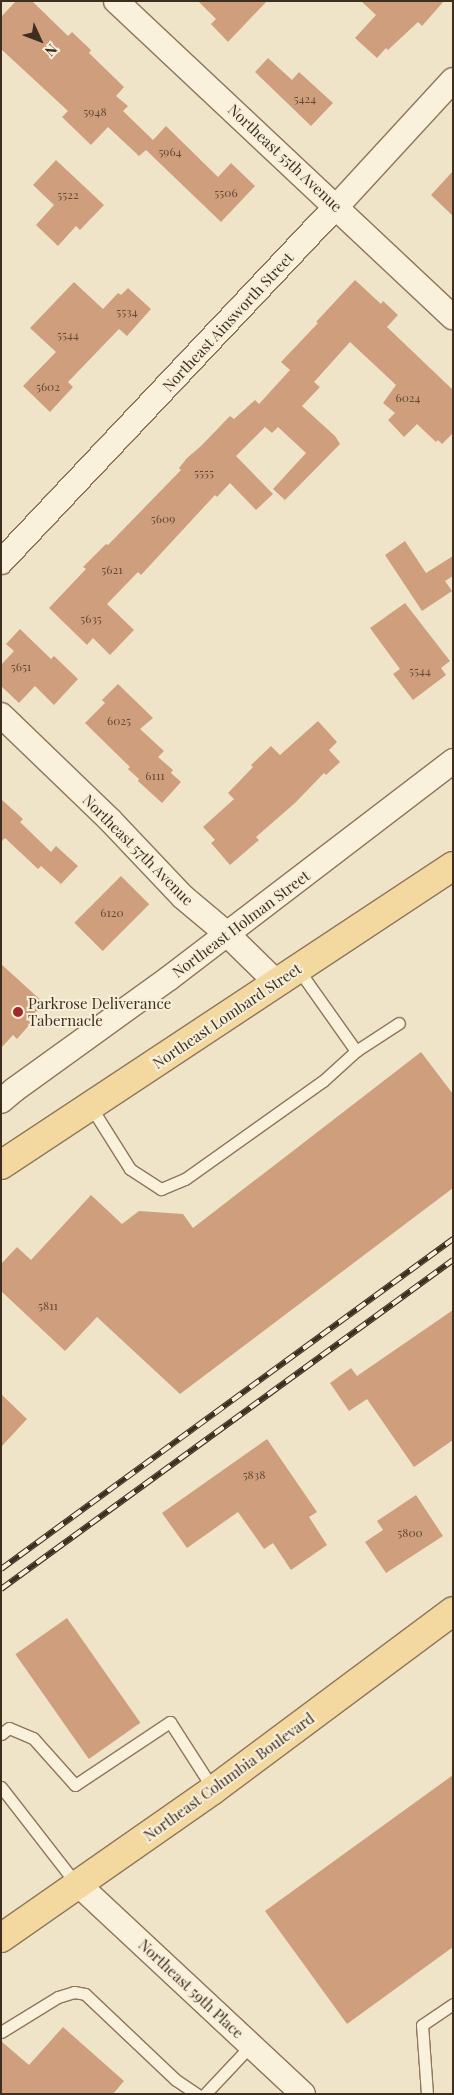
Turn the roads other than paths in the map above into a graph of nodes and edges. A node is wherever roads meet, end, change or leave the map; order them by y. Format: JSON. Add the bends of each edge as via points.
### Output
{"nodes":[{"id":1,"x":116,"y":1,"type":"edge"},
{"id":2,"x":453,"y":80,"type":"edge"},
{"id":3,"x":337,"y":206,"type":"junction"},
{"id":4,"x":453,"y":317,"type":"edge"},
{"id":5,"x":1,"y":562,"type":"edge"},
{"id":6,"x":1,"y":715,"type":"edge"},
{"id":7,"x":453,"y":761,"type":"edge"},
{"id":8,"x":453,"y":866,"type":"edge"},
{"id":9,"x":226,"y":933,"type":"junction"},
{"id":10,"x":288,"y":976,"type":"junction"},
{"id":11,"x":399,"y":1023,"type":"dead end"},
{"id":12,"x":356,"y":1051,"type":"junction"},
{"id":13,"x":1,"y":1101,"type":"edge"},
{"id":14,"x":92,"y":1107,"type":"junction"},
{"id":15,"x":2,"y":1161,"type":"edge"},
{"id":16,"x":451,"y":1617,"type":"edge"},
{"id":17,"x":1,"y":1734,"type":"edge"},
{"id":18,"x":1,"y":1787,"type":"edge"},
{"id":19,"x":213,"y":1790,"type":"junction"},
{"id":20,"x":79,"y":1885,"type":"junction"},
{"id":21,"x":1,"y":1938,"type":"edge"},
{"id":22,"x":453,"y":2004,"type":"edge"},
{"id":23,"x":1,"y":2032,"type":"edge"},
{"id":24,"x":251,"y":2045,"type":"junction"},
{"id":25,"x":196,"y":2094,"type":"edge"},
{"id":26,"x":205,"y":2094,"type":"edge"},
{"id":27,"x":303,"y":2094,"type":"edge"},
{"id":28,"x":427,"y":2094,"type":"edge"}],
"edges":[{"from":1,"to":3,"type":"street","name":"Northeast 55th Avenue"},
{"from":2,"to":3,"type":"street","name":"Northeast Ainsworth Street"},
{"from":3,"to":4,"type":"street","name":"Northeast 55th Avenue"},
{"from":3,"to":5,"type":"street","name":"Northeast Ainsworth Street"},
{"from":6,"to":9,"type":"street","name":"Northeast 57th Avenue","via":[[110,820],[183,897]]},
{"from":7,"to":9,"type":"street","name":"Northeast Holman Street"},
{"from":8,"to":10,"type":"main road","name":"Northeast Lombard Street"},
{"from":9,"to":10,"type":"street","name":"Northeast 57th Avenue"},
{"from":9,"to":13,"type":"street","name":"Northeast Holman Street"},
{"from":10,"to":12,"type":"lane"},
{"from":10,"to":14,"type":"main road","name":"Northeast Lombard Street"},
{"from":11,"to":12,"type":"lane"},
{"from":12,"to":14,"type":"lane","via":[[323,1081],[185,1179],[161,1189],[130,1169]]},
{"from":14,"to":15,"type":"main road","name":"Northeast Lombard Street"},
{"from":16,"to":19,"type":"main road","name":"Northeast Columbia Boulevard"},
{"from":17,"to":19,"type":"lane","via":[[9,1728],[33,1738],[74,1785],[170,1722]]},
{"from":18,"to":20,"type":"lane"},
{"from":19,"to":20,"type":"main road","name":"Northeast Columbia Boulevard"},
{"from":20,"to":21,"type":"main road","name":"Northeast Columbia Boulevard"},
{"from":20,"to":24,"type":"street","name":"Northeast 59th Place"},
{"from":22,"to":28,"type":"lane","via":[[422,2025]]},
{"from":23,"to":25,"type":"lane","via":[[58,1997],[74,1992],[85,1994],[176,2080]]},
{"from":24,"to":26,"type":"lane"},
{"from":24,"to":27,"type":"street","name":"Northeast 59th Place"}]}
